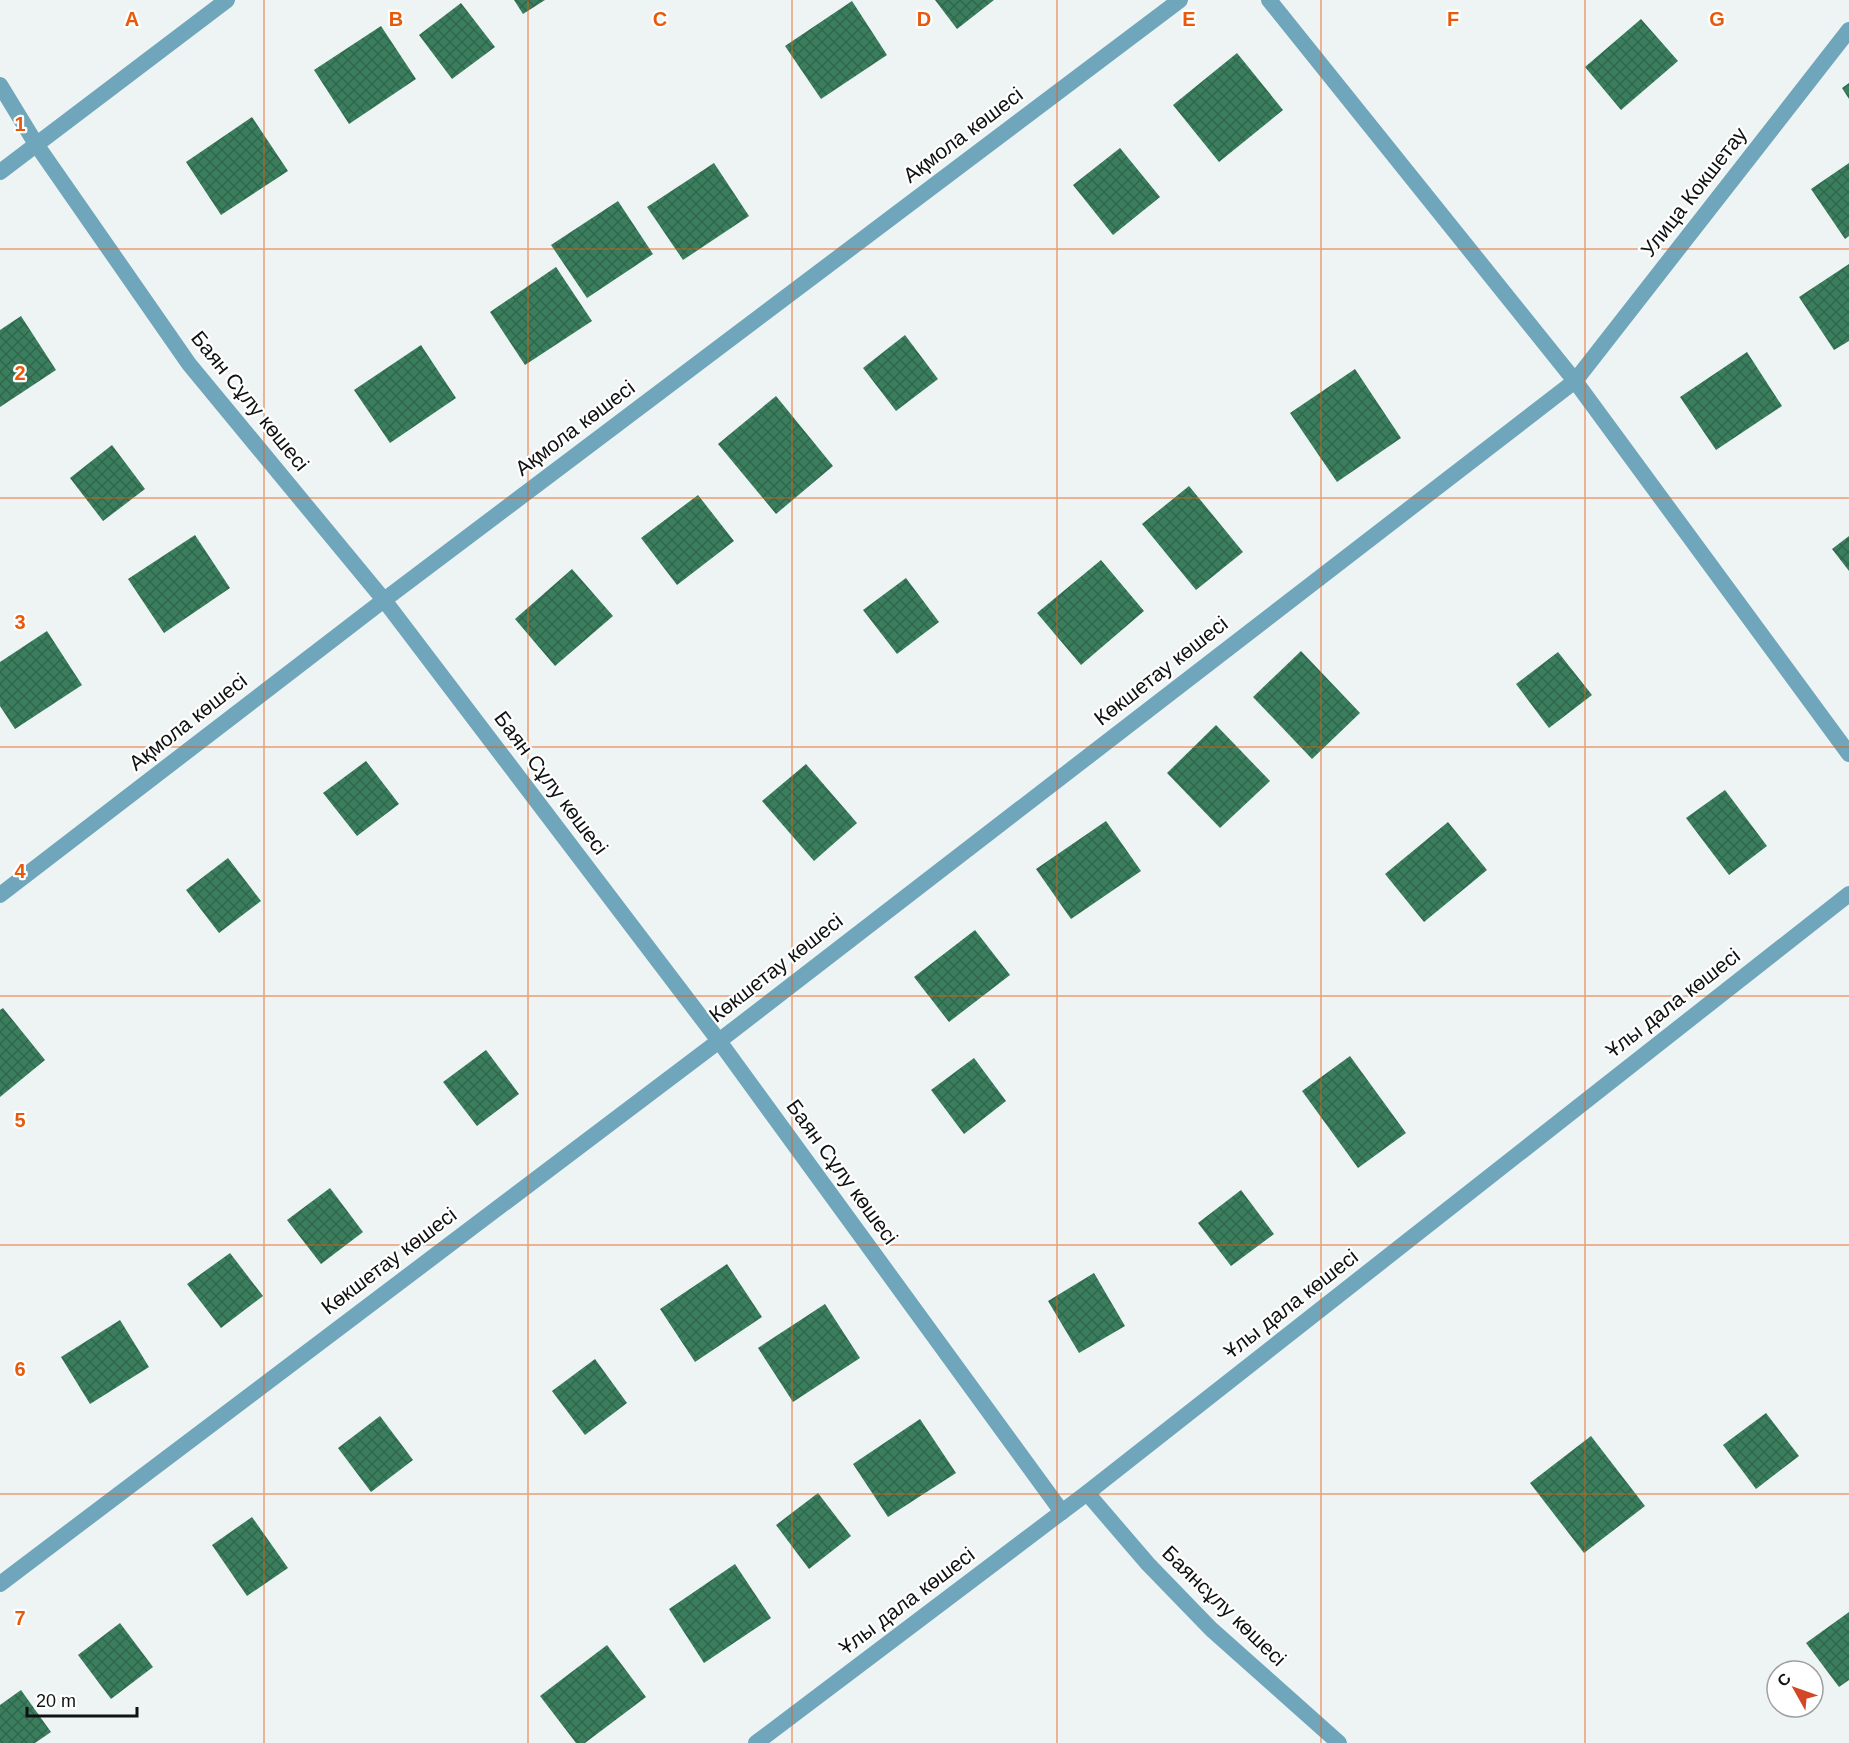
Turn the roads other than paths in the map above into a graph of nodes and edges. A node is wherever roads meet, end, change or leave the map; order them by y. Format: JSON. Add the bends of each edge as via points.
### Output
{"nodes":[{"id":1,"x":227,"y":0,"type":"edge"},
{"id":2,"x":1180,"y":0,"type":"edge"},
{"id":3,"x":1269,"y":0,"type":"edge"},
{"id":4,"x":1849,"y":30,"type":"edge"},
{"id":5,"x":0,"y":85,"type":"edge"},
{"id":6,"x":36,"y":144,"type":"junction"},
{"id":7,"x":0,"y":172,"type":"edge"},
{"id":8,"x":1575,"y":381,"type":"junction"},
{"id":9,"x":384,"y":600,"type":"junction"},
{"id":10,"x":1849,"y":754,"type":"edge"},
{"id":11,"x":1849,"y":894,"type":"edge"},
{"id":12,"x":0,"y":895,"type":"edge"},
{"id":13,"x":719,"y":1041,"type":"junction"},
{"id":14,"x":1087,"y":1493,"type":"junction"},
{"id":15,"x":1062,"y":1512,"type":"junction"},
{"id":16,"x":0,"y":1584,"type":"edge"},
{"id":17,"x":756,"y":1743,"type":"edge"},
{"id":18,"x":1339,"y":1743,"type":"edge"}],
"edges":[{"from":1,"to":6,"type":"street"},
{"from":2,"to":9,"type":"street","name":"Ақмола көшесі"},
{"from":3,"to":8,"type":"street"},
{"from":4,"to":8,"type":"street","name":"Улица Кокшетау"},
{"from":5,"to":6,"type":"street","name":"Баян Сұлу көшесі"},
{"from":6,"to":7,"type":"street"},
{"from":6,"to":9,"type":"street","name":"Баян Сұлу көшесі","via":[[189,364]]},
{"from":8,"to":10,"type":"street"},
{"from":8,"to":13,"type":"street","name":"Көкшетау көшесі"},
{"from":9,"to":12,"type":"street","name":"Ақмола көшесі"},
{"from":9,"to":13,"type":"street","name":"Баян Сұлу көшесі"},
{"from":11,"to":14,"type":"street","name":"Ұлы дала көшесі"},
{"from":13,"to":15,"type":"street","name":"Баян Сұлу көшесі"},
{"from":13,"to":16,"type":"street","name":"Көкшетау көшесі"},
{"from":14,"to":15,"type":"street","name":"Ұлы дала көшесі"},
{"from":14,"to":18,"type":"street","name":"Баянсұлу көшесі","via":[[1211,1629]]},
{"from":15,"to":17,"type":"street","name":"Ұлы дала көшесі"}]}
